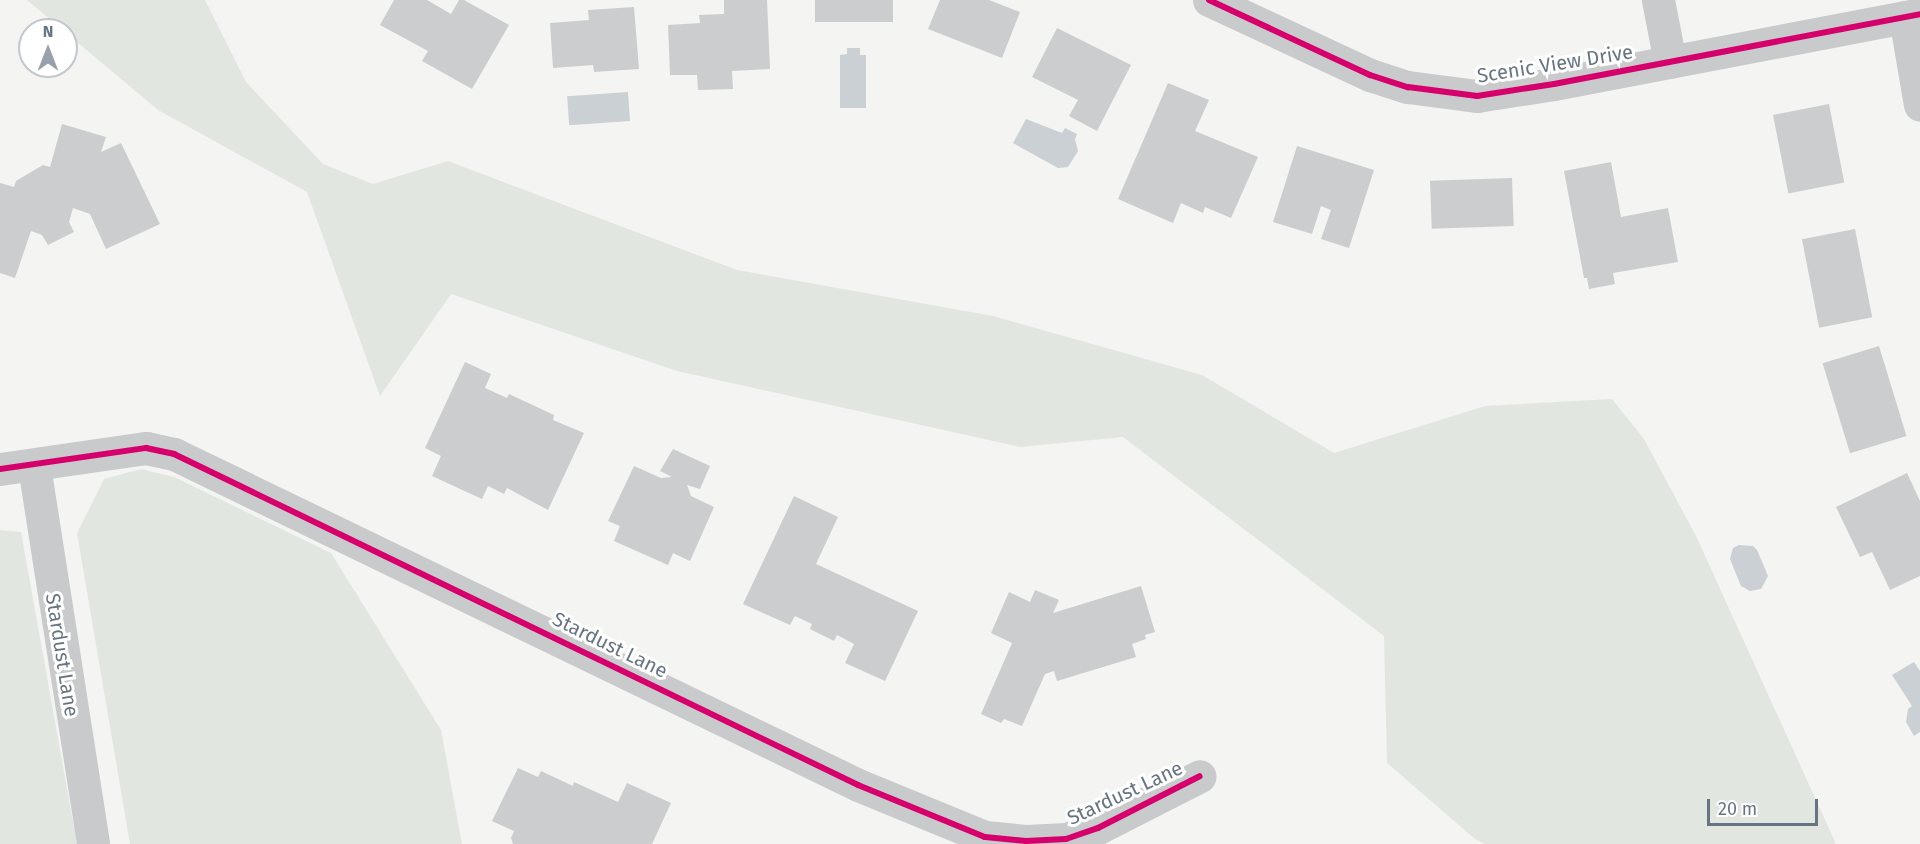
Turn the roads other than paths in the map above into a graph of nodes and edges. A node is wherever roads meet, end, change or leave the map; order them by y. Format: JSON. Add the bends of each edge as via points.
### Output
{"nodes":[{"id":1,"x":1209,"y":0,"type":"edge"},
{"id":2,"x":1658,"y":0,"type":"edge"},
{"id":3,"x":1913,"y":15,"type":"edge"},
{"id":4,"x":1670,"y":62,"type":"junction"},
{"id":5,"x":1920,"y":105,"type":"edge"},
{"id":6,"x":34,"y":466,"type":"junction"},
{"id":7,"x":0,"y":470,"type":"edge"},
{"id":8,"x":1200,"y":776,"type":"dead end"},
{"id":9,"x":93,"y":844,"type":"edge"}],
"edges":[{"from":1,"to":4,"type":"street","name":"Scenic View Drive","via":[[1370,75],[1444,93],[1477,96]]},
{"from":2,"to":4,"type":"street"},
{"from":3,"to":4,"type":"street","name":"Scenic View Drive"},
{"from":3,"to":5,"type":"street"},
{"from":6,"to":7,"type":"street","name":"Stardust Lane"},
{"from":6,"to":8,"type":"street","name":"Stardust Lane","via":[[146,448],[174,454],[858,785],[985,837],[1066,839],[1098,828]]},
{"from":6,"to":9,"type":"street","name":"Stardust Lane"}]}
